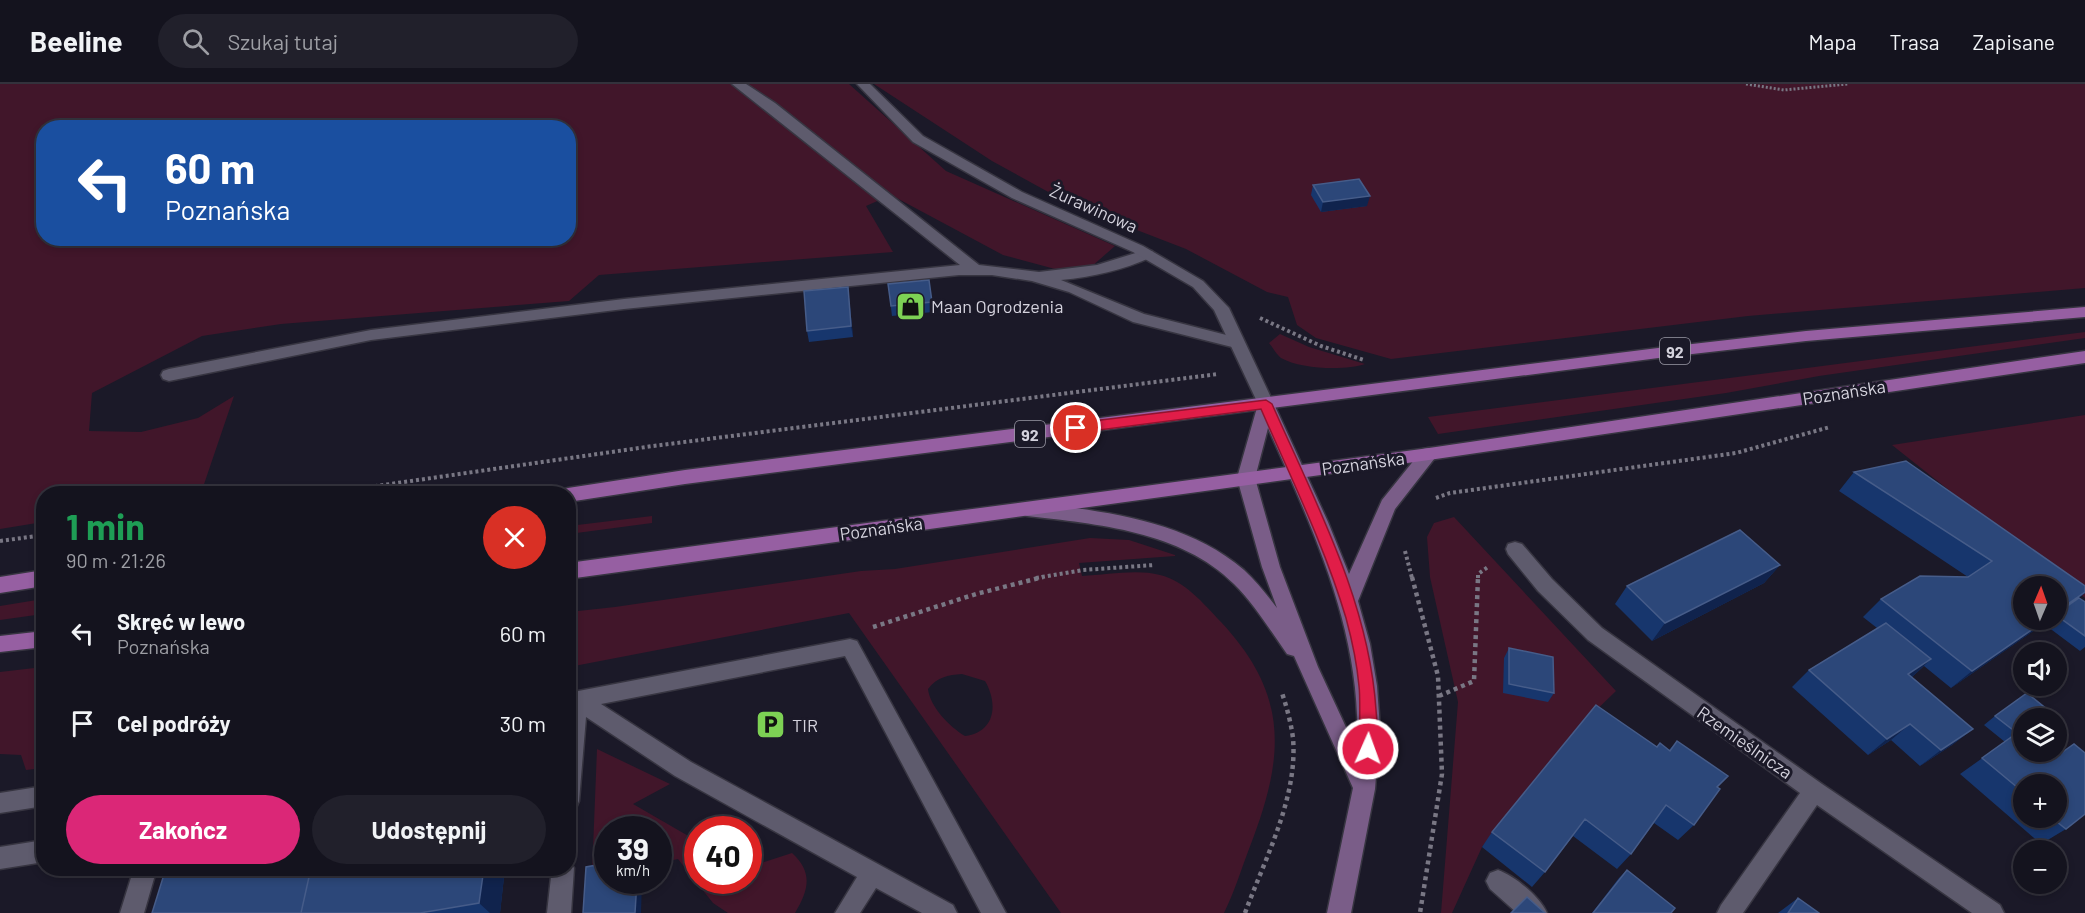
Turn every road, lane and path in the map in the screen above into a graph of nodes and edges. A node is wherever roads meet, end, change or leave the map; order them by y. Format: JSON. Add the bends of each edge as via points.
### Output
{"nodes":[{"id":1,"x":738,"y":84,"type":"edge"},
{"id":2,"x":863,"y":84,"type":"edge"},
{"id":3,"x":1746,"y":84,"type":"edge"},
{"id":4,"x":1848,"y":84,"type":"edge"},
{"id":5,"x":1147,"y":254,"type":"junction"},
{"id":6,"x":974,"y":269,"type":"junction"},
{"id":7,"x":1034,"y":276,"type":"junction"},
{"id":8,"x":1210,"y":294,"type":"junction"},
{"id":9,"x":2085,"y":312,"type":"edge"},
{"id":10,"x":1236,"y":343,"type":"junction"},
{"id":11,"x":2085,"y":357,"type":"edge"},
{"id":12,"x":1367,"y":361,"type":"dead end"},
{"id":13,"x":1218,"y":374,"type":"dead end"},
{"id":14,"x":169,"y":375,"type":"dead end"},
{"id":15,"x":1266,"y":404,"type":"junction"},
{"id":16,"x":1838,"y":425,"type":"dead end"},
{"id":17,"x":1429,"y":454,"type":"junction"},
{"id":18,"x":1295,"y":472,"type":"junction"},
{"id":19,"x":1246,"y":478,"type":"junction"},
{"id":20,"x":376,"y":486,"type":"edge"},
{"id":21,"x":1450,"y":493,"type":"dead end"},
{"id":22,"x":576,"y":494,"type":"edge"},
{"id":23,"x":1022,"y":509,"type":"junction"},
{"id":24,"x":36,"y":536,"type":"edge"},
{"id":25,"x":0,"y":541,"type":"edge"},
{"id":26,"x":1515,"y":549,"type":"joint"},
{"id":27,"x":1405,"y":552,"type":"dead end"},
{"id":28,"x":1158,"y":565,"type":"dead end"},
{"id":29,"x":576,"y":570,"type":"edge"},
{"id":30,"x":36,"y":579,"type":"edge"},
{"id":31,"x":0,"y":585,"type":"edge"},
{"id":32,"x":1348,"y":602,"type":"junction"},
{"id":33,"x":36,"y":640,"type":"edge"},
{"id":34,"x":0,"y":644,"type":"edge"},
{"id":35,"x":850,"y":647,"type":"junction"},
{"id":36,"x":1308,"y":667,"type":"junction"},
{"id":37,"x":1280,"y":688,"type":"dead end"},
{"id":38,"x":1439,"y":696,"type":"junction"},
{"id":39,"x":576,"y":699,"type":"edge"},
{"id":40,"x":576,"y":702,"type":"edge"},
{"id":41,"x":1365,"y":790,"type":"junction"},
{"id":42,"x":1814,"y":791,"type":"junction"},
{"id":43,"x":36,"y":797,"type":"edge"},
{"id":44,"x":0,"y":803,"type":"edge"},
{"id":45,"x":36,"y":852,"type":"edge"},
{"id":46,"x":0,"y":858,"type":"edge"},
{"id":47,"x":872,"y":873,"type":"junction"},
{"id":48,"x":144,"y":876,"type":"edge"},
{"id":49,"x":562,"y":876,"type":"edge"},
{"id":50,"x":1498,"y":881,"type":"dead end"},
{"id":51,"x":132,"y":913,"type":"edge"},
{"id":52,"x":559,"y":913,"type":"edge"},
{"id":53,"x":847,"y":913,"type":"edge"},
{"id":54,"x":945,"y":913,"type":"edge"},
{"id":55,"x":994,"y":913,"type":"edge"},
{"id":56,"x":1245,"y":913,"type":"edge"},
{"id":57,"x":1339,"y":913,"type":"edge"},
{"id":58,"x":1420,"y":913,"type":"edge"},
{"id":59,"x":1535,"y":913,"type":"edge"},
{"id":60,"x":1729,"y":913,"type":"edge"},
{"id":61,"x":1992,"y":913,"type":"edge"}],
"edges":[{"from":1,"to":6,"type":"street"},
{"from":2,"to":5,"type":"street","name":"Żurawinowa","via":[[918,139],[1017,195]]},
{"from":3,"to":4,"type":"path","via":[[1786,90]]},
{"from":5,"to":7,"type":"street","via":[[1104,270]]},
{"from":5,"to":8,"type":"street","name":"Żurawinowa","via":[[1178,270]]},
{"from":6,"to":7,"type":"street"},
{"from":6,"to":14,"type":"street","via":[[802,284],[371,335]]},
{"from":7,"to":10,"type":"street","via":[[1139,318]]},
{"from":8,"to":10,"type":"street","name":"Żurawinowa","via":[[1221,308]]},
{"from":8,"to":12,"type":"path","via":[[1321,346]]},
{"from":9,"to":15,"type":"main road","number":"92","via":[[1806,336]]},
{"from":10,"to":15,"type":"street","name":"Żurawinowa"},
{"from":11,"to":17,"type":"main road","name":"Poznańska"},
{"from":13,"to":20,"type":"path","via":[[653,446]]},
{"from":15,"to":18,"type":"street"},
{"from":15,"to":19,"type":"street"},
{"from":15,"to":22,"type":"main road","number":"92"},
{"from":16,"to":21,"type":"path","via":[[1736,453]]},
{"from":17,"to":18,"type":"main road","name":"Poznańska"},
{"from":17,"to":32,"type":"street","via":[[1388,505]]},
{"from":18,"to":19,"type":"main road","name":"Poznańska"},
{"from":18,"to":32,"type":"street"},
{"from":19,"to":23,"type":"main road","name":"Poznańska"},
{"from":19,"to":36,"type":"street","via":[[1271,567]]},
{"from":23,"to":29,"type":"main road","name":"Poznańska"},
{"from":23,"to":36,"type":"street","via":[[1122,521],[1182,540],[1233,571]]},
{"from":24,"to":25,"type":"path"},
{"from":26,"to":38,"type":"path","via":[[1478,574],[1474,681]]},
{"from":26,"to":42,"type":"street","name":"Rzemieślnicza","via":[[1595,634]]},
{"from":27,"to":38,"type":"path","via":[[1438,676]]},
{"from":28,"to":35,"type":"path","via":[[1083,569],[1002,586],[873,627]]},
{"from":30,"to":31,"type":"main road"},
{"from":32,"to":41,"type":"street","via":[[1367,684],[1370,729]]},
{"from":33,"to":34,"type":"main road"},
{"from":35,"to":39,"type":"street"},
{"from":35,"to":55,"type":"street"},
{"from":36,"to":41,"type":"street"},
{"from":37,"to":56,"type":"path","via":[[1293,741],[1292,768],[1277,826]]},
{"from":38,"to":58,"type":"path","via":[[1442,774]]},
{"from":40,"to":47,"type":"street","via":[[683,769]]},
{"from":41,"to":57,"type":"street"},
{"from":42,"to":60,"type":"street"},
{"from":42,"to":61,"type":"street","name":"Rzemieślnicza"},
{"from":43,"to":44,"type":"street"},
{"from":45,"to":46,"type":"street"},
{"from":47,"to":53,"type":"street"},
{"from":47,"to":54,"type":"street"},
{"from":48,"to":51,"type":"street"},
{"from":49,"to":52,"type":"street"},
{"from":50,"to":59,"type":"street"}]}
